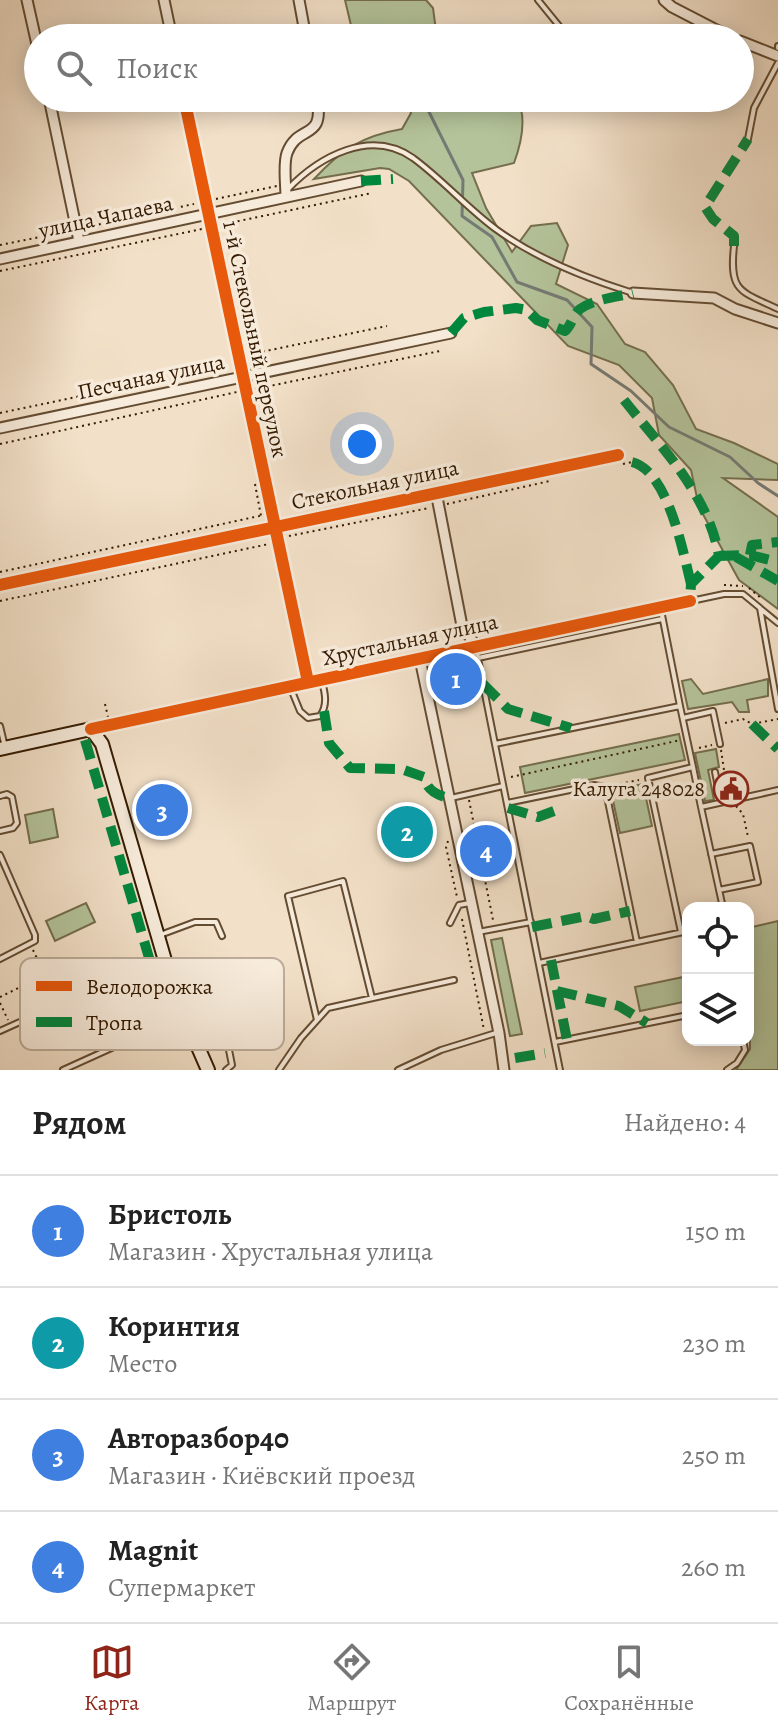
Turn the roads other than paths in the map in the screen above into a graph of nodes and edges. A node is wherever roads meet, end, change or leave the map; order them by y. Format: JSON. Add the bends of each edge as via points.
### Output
{"nodes":[{"id":1,"x":27,"y":0,"type":"edge"},
{"id":2,"x":164,"y":0,"type":"edge"},
{"id":3,"x":299,"y":0,"type":"edge"},
{"id":4,"x":538,"y":0,"type":"edge"},
{"id":5,"x":664,"y":0,"type":"edge"},
{"id":6,"x":32,"y":24,"type":"edge"},
{"id":7,"x":169,"y":24,"type":"edge"},
{"id":8,"x":303,"y":24,"type":"edge"},
{"id":9,"x":558,"y":24,"type":"edge"},
{"id":10,"x":703,"y":24,"type":"edge"},
{"id":11,"x":754,"y":47,"type":"edge"},
{"id":12,"x":778,"y":56,"type":"edge"},
{"id":13,"x":778,"y":63,"type":"edge"},
{"id":14,"x":754,"y":108,"type":"edge"},
{"id":15,"x":52,"y":112,"type":"edge"},
{"id":16,"x":187,"y":112,"type":"edge"},
{"id":17,"x":319,"y":112,"type":"edge"},
{"id":18,"x":753,"y":112,"type":"edge"},
{"id":19,"x":748,"y":139,"type":"dead end"},
{"id":20,"x":361,"y":181,"type":"dead end"},
{"id":21,"x":286,"y":191,"type":"junction"},
{"id":22,"x":208,"y":214,"type":"junction"},
{"id":23,"x":79,"y":241,"type":"junction"},
{"id":24,"x":734,"y":246,"type":"dead end"},
{"id":25,"x":0,"y":259,"type":"edge"},
{"id":26,"x":633,"y":293,"type":"joint"},
{"id":27,"x":778,"y":309,"type":"edge"},
{"id":28,"x":778,"y":323,"type":"edge"},
{"id":29,"x":451,"y":333,"type":"dead end"},
{"id":30,"x":242,"y":372,"type":"junction"},
{"id":31,"x":0,"y":428,"type":"edge"},
{"id":32,"x":617,"y":460,"type":"road end"},
{"id":33,"x":436,"y":492,"type":"junction"},
{"id":34,"x":275,"y":527,"type":"junction"},
{"id":35,"x":0,"y":585,"type":"edge"},
{"id":36,"x":690,"y":601,"type":"joint"},
{"id":37,"x":660,"y":607,"type":"junction"},
{"id":38,"x":760,"y":608,"type":"junction"},
{"id":39,"x":662,"y":619,"type":"junction"},
{"id":40,"x":778,"y":623,"type":"edge"},
{"id":41,"x":476,"y":646,"type":"junction"},
{"id":42,"x":478,"y":658,"type":"junction"},
{"id":43,"x":420,"y":659,"type":"junction"},
{"id":44,"x":321,"y":679,"type":"junction"},
{"id":45,"x":308,"y":682,"type":"junction"},
{"id":46,"x":290,"y":686,"type":"junction"},
{"id":47,"x":680,"y":706,"type":"junction"},
{"id":48,"x":778,"y":709,"type":"edge"},
{"id":49,"x":683,"y":718,"type":"junction"},
{"id":50,"x":0,"y":726,"type":"edge"},
{"id":51,"x":91,"y":729,"type":"junction"},
{"id":52,"x":495,"y":744,"type":"junction"},
{"id":53,"x":720,"y":744,"type":"road end"},
{"id":54,"x":2,"y":748,"type":"edge"},
{"id":55,"x":693,"y":767,"type":"junction"},
{"id":56,"x":715,"y":772,"type":"road end"},
{"id":57,"x":503,"y":786,"type":"junction"},
{"id":58,"x":778,"y":790,"type":"edge"},
{"id":59,"x":0,"y":796,"type":"edge"},
{"id":60,"x":448,"y":798,"type":"junction"},
{"id":61,"x":721,"y":802,"type":"junction"},
{"id":62,"x":507,"y":803,"type":"junction"},
{"id":63,"x":701,"y":807,"type":"junction"},
{"id":64,"x":0,"y":831,"type":"edge"},
{"id":65,"x":711,"y":854,"type":"junction"},
{"id":66,"x":0,"y":855,"type":"edge"},
{"id":67,"x":719,"y":890,"type":"junction"},
{"id":68,"x":722,"y":902,"type":"edge"},
{"id":69,"x":470,"y":903,"type":"junction"},
{"id":70,"x":531,"y":922,"type":"junction"},
{"id":71,"x":450,"y":923,"type":"dead end"},
{"id":72,"x":477,"y":932,"type":"junction"},
{"id":73,"x":681,"y":932,"type":"joint"},
{"id":74,"x":158,"y":936,"type":"junction"},
{"id":75,"x":222,"y":936,"type":"dead end"},
{"id":76,"x":637,"y":942,"type":"junction"},
{"id":77,"x":164,"y":958,"type":"edge"},
{"id":78,"x":0,"y":959,"type":"edge"},
{"id":79,"x":539,"y":963,"type":"junction"},
{"id":80,"x":454,"y":980,"type":"dead end"},
{"id":81,"x":372,"y":998,"type":"junction"},
{"id":82,"x":682,"y":1016,"type":"edge"},
{"id":83,"x":317,"y":1020,"type":"junction"},
{"id":84,"x":20,"y":1022,"type":"edge"},
{"id":85,"x":0,"y":1031,"type":"edge"},
{"id":86,"x":499,"y":1033,"type":"junction"},
{"id":87,"x":555,"y":1042,"type":"junction"},
{"id":88,"x":744,"y":1046,"type":"edge"},
{"id":89,"x":107,"y":1050,"type":"edge"},
{"id":90,"x":199,"y":1050,"type":"edge"},
{"id":91,"x":229,"y":1050,"type":"edge"},
{"id":92,"x":63,"y":1070,"type":"edge"},
{"id":93,"x":208,"y":1070,"type":"edge"},
{"id":94,"x":226,"y":1070,"type":"edge"},
{"id":95,"x":279,"y":1070,"type":"edge"},
{"id":96,"x":398,"y":1070,"type":"edge"},
{"id":97,"x":504,"y":1070,"type":"edge"},
{"id":98,"x":558,"y":1070,"type":"edge"},
{"id":99,"x":727,"y":1070,"type":"edge"}],
"edges":[{"from":1,"to":6,"type":"street"},
{"from":2,"to":7,"type":"street"},
{"from":3,"to":8,"type":"street"},
{"from":4,"to":9,"type":"lane"},
{"from":5,"to":10,"type":"street"},
{"from":11,"to":12,"type":"street"},
{"from":13,"to":14,"type":"lane"},
{"from":15,"to":23,"type":"street"},
{"from":16,"to":22,"type":"street","name":"1-й Стекольный переулок"},
{"from":17,"to":21,"type":"street","via":[[316,127],[299,136],[286,154]]},
{"from":18,"to":19,"type":"lane"},
{"from":20,"to":21,"type":"street","name":"улица Чапаева"},
{"from":21,"to":22,"type":"street","name":"улица Чапаева"},
{"from":21,"to":26,"type":"lane","via":[[308,169],[338,151],[383,147],[411,157],[524,247]]},
{"from":22,"to":23,"type":"street","name":"улица Чапаева"},
{"from":22,"to":30,"type":"street","name":"1-й Стекольный переулок"},
{"from":23,"to":25,"type":"street","name":"улица Чапаева"},
{"from":24,"to":27,"type":"lane","via":[[735,284]]},
{"from":26,"to":28,"type":"street","via":[[714,298]]},
{"from":29,"to":30,"type":"street","name":"Песчаная улица"},
{"from":30,"to":31,"type":"street","name":"Песчаная улица"},
{"from":30,"to":34,"type":"street","name":"1-й Стекольный переулок"},
{"from":32,"to":33,"type":"street","name":"Стекольная улица"},
{"from":33,"to":34,"type":"street","name":"Стекольная улица"},
{"from":33,"to":41,"type":"street","via":[[462,626]]},
{"from":34,"to":35,"type":"street","name":"Стекольная улица"},
{"from":34,"to":45,"type":"street","name":"1-й Стекольный переулок"},
{"from":36,"to":37,"type":"street","name":"Хрустальная улица"},
{"from":36,"to":38,"type":"lane","via":[[743,594]]},
{"from":37,"to":39,"type":"lane"},
{"from":37,"to":41,"type":"street","name":"Хрустальная улица"},
{"from":38,"to":40,"type":"lane"},
{"from":38,"to":48,"type":"lane"},
{"from":39,"to":42,"type":"lane"},
{"from":39,"to":47,"type":"lane"},
{"from":41,"to":42,"type":"lane"},
{"from":41,"to":43,"type":"street","name":"Хрустальная улица"},
{"from":42,"to":52,"type":"lane"},
{"from":43,"to":44,"type":"street","name":"Хрустальная улица"},
{"from":43,"to":60,"type":"street"},
{"from":44,"to":45,"type":"street","name":"Хрустальная улица"},
{"from":44,"to":46,"type":"lane","via":[[326,696],[320,716],[308,718],[300,711]]},
{"from":45,"to":46,"type":"street","name":"Хрустальная улица"},
{"from":46,"to":51,"type":"street","name":"Хрустальная улица"},
{"from":47,"to":49,"type":"lane"},
{"from":47,"to":52,"type":"lane"},
{"from":49,"to":53,"type":"lane","via":[[713,711]]},
{"from":49,"to":55,"type":"lane"},
{"from":50,"to":54,"type":"lane"},
{"from":51,"to":54,"type":"main road","name":"Хрустальная улица"},
{"from":51,"to":74,"type":"main road","via":[[102,744]]},
{"from":52,"to":57,"type":"lane"},
{"from":55,"to":63,"type":"lane"},
{"from":55,"to":73,"type":"lane","via":[[648,778]]},
{"from":56,"to":61,"type":"lane"},
{"from":57,"to":60,"type":"lane"},
{"from":57,"to":62,"type":"lane"},
{"from":58,"to":61,"type":"lane"},
{"from":59,"to":64,"type":"lane","via":[[12,797],[17,823]]},
{"from":60,"to":69,"type":"street"},
{"from":61,"to":63,"type":"lane"},
{"from":62,"to":70,"type":"lane"},
{"from":62,"to":76,"type":"lane","via":[[605,787]]},
{"from":63,"to":65,"type":"lane"},
{"from":65,"to":67,"type":"lane"},
{"from":65,"to":67,"type":"lane","via":[[750,846],[758,882]]},
{"from":66,"to":78,"type":"lane","via":[[35,941]]},
{"from":67,"to":68,"type":"lane"},
{"from":69,"to":71,"type":"lane","via":[[459,905]]},
{"from":69,"to":72,"type":"street"},
{"from":70,"to":72,"type":"lane"},
{"from":70,"to":79,"type":"lane"},
{"from":72,"to":86,"type":"street"},
{"from":73,"to":76,"type":"lane"},
{"from":74,"to":75,"type":"lane","via":[[195,922],[216,922]]},
{"from":74,"to":77,"type":"main road"},
{"from":76,"to":79,"type":"lane"},
{"from":79,"to":87,"type":"lane"},
{"from":80,"to":81,"type":"lane"},
{"from":81,"to":83,"type":"lane","via":[[328,1008]]},
{"from":81,"to":83,"type":"lane","via":[[343,881],[288,896]]},
{"from":82,"to":87,"type":"lane"},
{"from":83,"to":95,"type":"lane"},
{"from":84,"to":85,"type":"lane"},
{"from":86,"to":96,"type":"lane"},
{"from":86,"to":97,"type":"street"},
{"from":87,"to":98,"type":"lane"},
{"from":88,"to":99,"type":"lane","via":[[737,1063]]},
{"from":89,"to":92,"type":"lane"},
{"from":90,"to":93,"type":"main road"},
{"from":91,"to":94,"type":"lane","via":[[232,1065]]}]}
